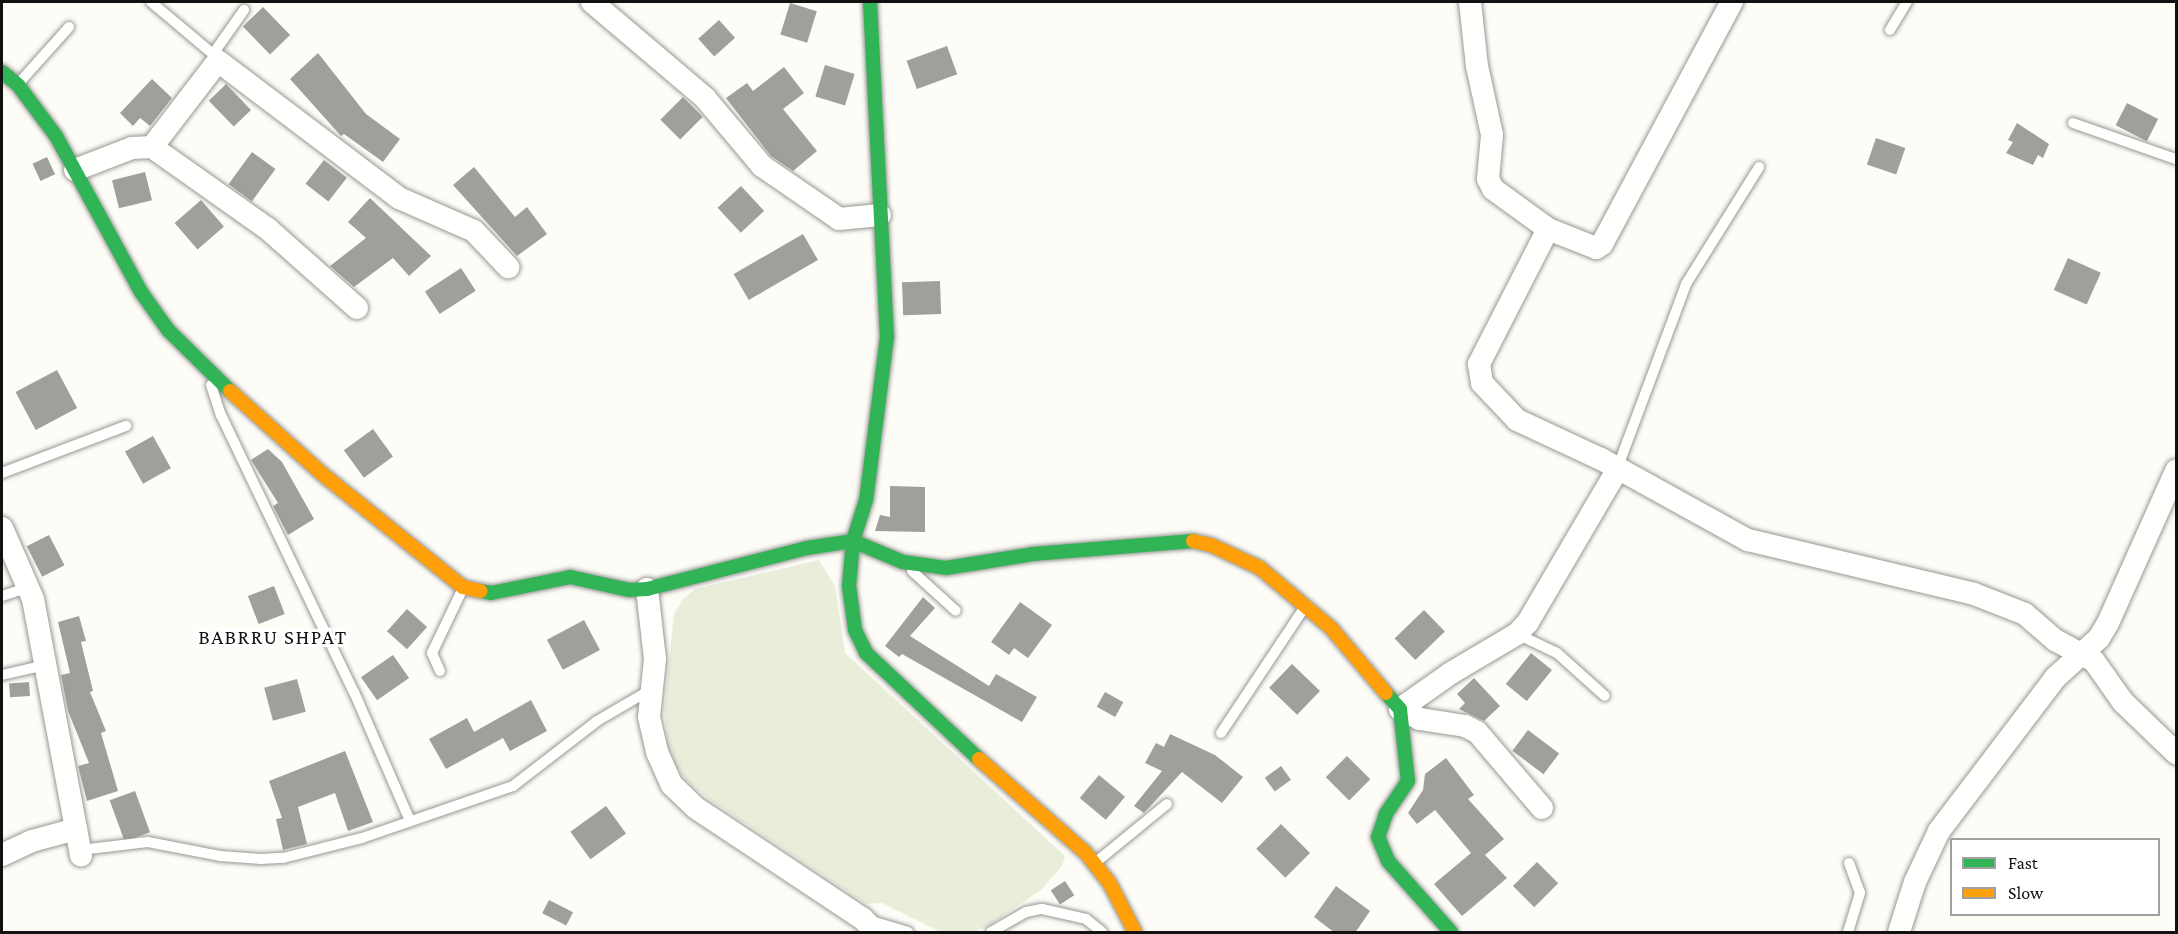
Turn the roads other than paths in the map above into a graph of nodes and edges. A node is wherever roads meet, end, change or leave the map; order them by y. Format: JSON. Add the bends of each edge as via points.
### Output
{"nodes":[{"id":1,"x":151,"y":2,"type":"edge"},
{"id":2,"x":592,"y":2,"type":"edge"},
{"id":3,"x":870,"y":2,"type":"edge"},
{"id":4,"x":1470,"y":2,"type":"edge"},
{"id":5,"x":1732,"y":2,"type":"edge"},
{"id":6,"x":1907,"y":2,"type":"edge"},
{"id":7,"x":244,"y":10,"type":"dead end"},
{"id":8,"x":69,"y":27,"type":"dead end"},
{"id":9,"x":1890,"y":30,"type":"dead end"},
{"id":10,"x":215,"y":58,"type":"junction"},
{"id":11,"x":2,"y":72,"type":"edge"},
{"id":12,"x":18,"y":86,"type":"junction"},
{"id":13,"x":2073,"y":123,"type":"dead end"},
{"id":14,"x":152,"y":147,"type":"junction"},
{"id":15,"x":2176,"y":159,"type":"edge"},
{"id":16,"x":1759,"y":167,"type":"dead end"},
{"id":17,"x":75,"y":170,"type":"junction"},
{"id":18,"x":880,"y":215,"type":"junction"},
{"id":19,"x":1548,"y":229,"type":"junction"},
{"id":20,"x":508,"y":267,"type":"dead end"},
{"id":21,"x":357,"y":308,"type":"dead end"},
{"id":22,"x":207,"y":370,"type":"junction"},
{"id":23,"x":126,"y":426,"type":"dead end"},
{"id":24,"x":1617,"y":470,"type":"junction"},
{"id":25,"x":2176,"y":471,"type":"edge"},
{"id":26,"x":2,"y":473,"type":"edge"},
{"id":27,"x":2,"y":528,"type":"edge"},
{"id":28,"x":853,"y":541,"type":"junction"},
{"id":29,"x":903,"y":562,"type":"junction"},
{"id":30,"x":29,"y":587,"type":"junction"},
{"id":31,"x":463,"y":587,"type":"junction"},
{"id":32,"x":647,"y":590,"type":"junction"},
{"id":33,"x":2,"y":596,"type":"edge"},
{"id":34,"x":1306,"y":604,"type":"junction"},
{"id":35,"x":956,"y":611,"type":"dead end"},
{"id":36,"x":1517,"y":634,"type":"junction"},
{"id":37,"x":2083,"y":652,"type":"junction"},
{"id":38,"x":45,"y":665,"type":"junction"},
{"id":39,"x":440,"y":671,"type":"dead end"},
{"id":40,"x":2,"y":675,"type":"edge"},
{"id":41,"x":651,"y":689,"type":"junction"},
{"id":42,"x":1605,"y":696,"type":"dead end"},
{"id":43,"x":1400,"y":709,"type":"junction"},
{"id":44,"x":1221,"y":733,"type":"dead end"},
{"id":45,"x":2176,"y":753,"type":"edge"},
{"id":46,"x":1167,"y":804,"type":"dead end"},
{"id":47,"x":1542,"y":808,"type":"dead end"},
{"id":48,"x":410,"y":821,"type":"junction"},
{"id":49,"x":79,"y":845,"type":"junction"},
{"id":50,"x":2,"y":855,"type":"edge"},
{"id":51,"x":1095,"y":863,"type":"junction"},
{"id":52,"x":1849,"y":863,"type":"dead end"},
{"id":53,"x":870,"y":926,"type":"edge"},
{"id":54,"x":908,"y":933,"type":"edge"},
{"id":55,"x":991,"y":933,"type":"edge"},
{"id":56,"x":1102,"y":933,"type":"edge"},
{"id":57,"x":1135,"y":933,"type":"edge"},
{"id":58,"x":1451,"y":933,"type":"edge"},
{"id":59,"x":1848,"y":933,"type":"edge"},
{"id":60,"x":1899,"y":933,"type":"edge"}],
"edges":[{"from":1,"to":10,"type":"lane"},
{"from":2,"to":18,"type":"street","via":[[705,98],[762,166],[839,219]]},
{"from":3,"to":18,"type":"street"},
{"from":4,"to":19,"type":"street","via":[[1477,66],[1492,135],[1488,179],[1493,189]]},
{"from":5,"to":19,"type":"street","via":[[1602,244],[1590,248]]},
{"from":6,"to":9,"type":"lane"},
{"from":7,"to":10,"type":"lane"},
{"from":8,"to":12,"type":"lane"},
{"from":10,"to":14,"type":"street"},
{"from":10,"to":20,"type":"street","via":[[399,198],[474,231]]},
{"from":11,"to":12,"type":"street"},
{"from":12,"to":17,"type":"street","via":[[50,127]]},
{"from":13,"to":15,"type":"lane"},
{"from":14,"to":17,"type":"street","via":[[132,148]]},
{"from":14,"to":21,"type":"street","via":[[268,229]]},
{"from":16,"to":24,"type":"lane","via":[[1686,285]]},
{"from":17,"to":22,"type":"street","via":[[153,310]]},
{"from":18,"to":28,"type":"street","via":[[887,337],[866,500]]},
{"from":19,"to":24,"type":"street","via":[[1483,352],[1479,372],[1490,394],[1517,420]]},
{"from":22,"to":31,"type":"street","via":[[321,473]]},
{"from":22,"to":48,"type":"lane","via":[[221,415],[354,692]]},
{"from":23,"to":26,"type":"lane"},
{"from":24,"to":36,"type":"street","via":[[1538,606]]},
{"from":24,"to":37,"type":"street","via":[[1748,540],[2006,604],[2061,643]]},
{"from":25,"to":37,"type":"street","via":[[2122,599],[2099,638]]},
{"from":27,"to":30,"type":"street"},
{"from":28,"to":29,"type":"street"},
{"from":28,"to":32,"type":"street","via":[[807,548]]},
{"from":28,"to":51,"type":"street","via":[[851,614],[866,653]]},
{"from":29,"to":34,"type":"street","via":[[966,567],[1033,554],[1191,541],[1235,554]]},
{"from":29,"to":35,"type":"lane"},
{"from":30,"to":33,"type":"lane"},
{"from":30,"to":38,"type":"street"},
{"from":31,"to":32,"type":"street","via":[[490,593],[570,577]]},
{"from":31,"to":39,"type":"lane","via":[[434,647]]},
{"from":32,"to":41,"type":"street","via":[[655,659]]},
{"from":34,"to":43,"type":"street"},
{"from":34,"to":44,"type":"lane"},
{"from":36,"to":42,"type":"lane","via":[[1557,653]]},
{"from":36,"to":43,"type":"street"},
{"from":37,"to":45,"type":"street","via":[[2123,702]]},
{"from":37,"to":60,"type":"street","via":[[2055,678],[1939,831],[1915,882]]},
{"from":38,"to":40,"type":"lane"},
{"from":38,"to":49,"type":"street"},
{"from":41,"to":48,"type":"lane","via":[[597,722],[513,786]]},
{"from":41,"to":53,"type":"street","via":[[649,717],[654,744],[672,785],[683,797]]},
{"from":43,"to":47,"type":"street","via":[[1420,719],[1465,726],[1477,732]]},
{"from":43,"to":58,"type":"street","via":[[1408,781],[1386,813],[1378,837],[1388,861]]},
{"from":46,"to":51,"type":"lane"},
{"from":48,"to":49,"type":"lane","via":[[283,858],[220,856],[148,842]]},
{"from":49,"to":50,"type":"street","via":[[32,841]]},
{"from":51,"to":57,"type":"street"},
{"from":52,"to":59,"type":"lane","via":[[1860,893]]},
{"from":53,"to":54,"type":"lane"},
{"from":55,"to":56,"type":"lane","via":[[1026,912],[1042,909],[1086,919]]}]}
